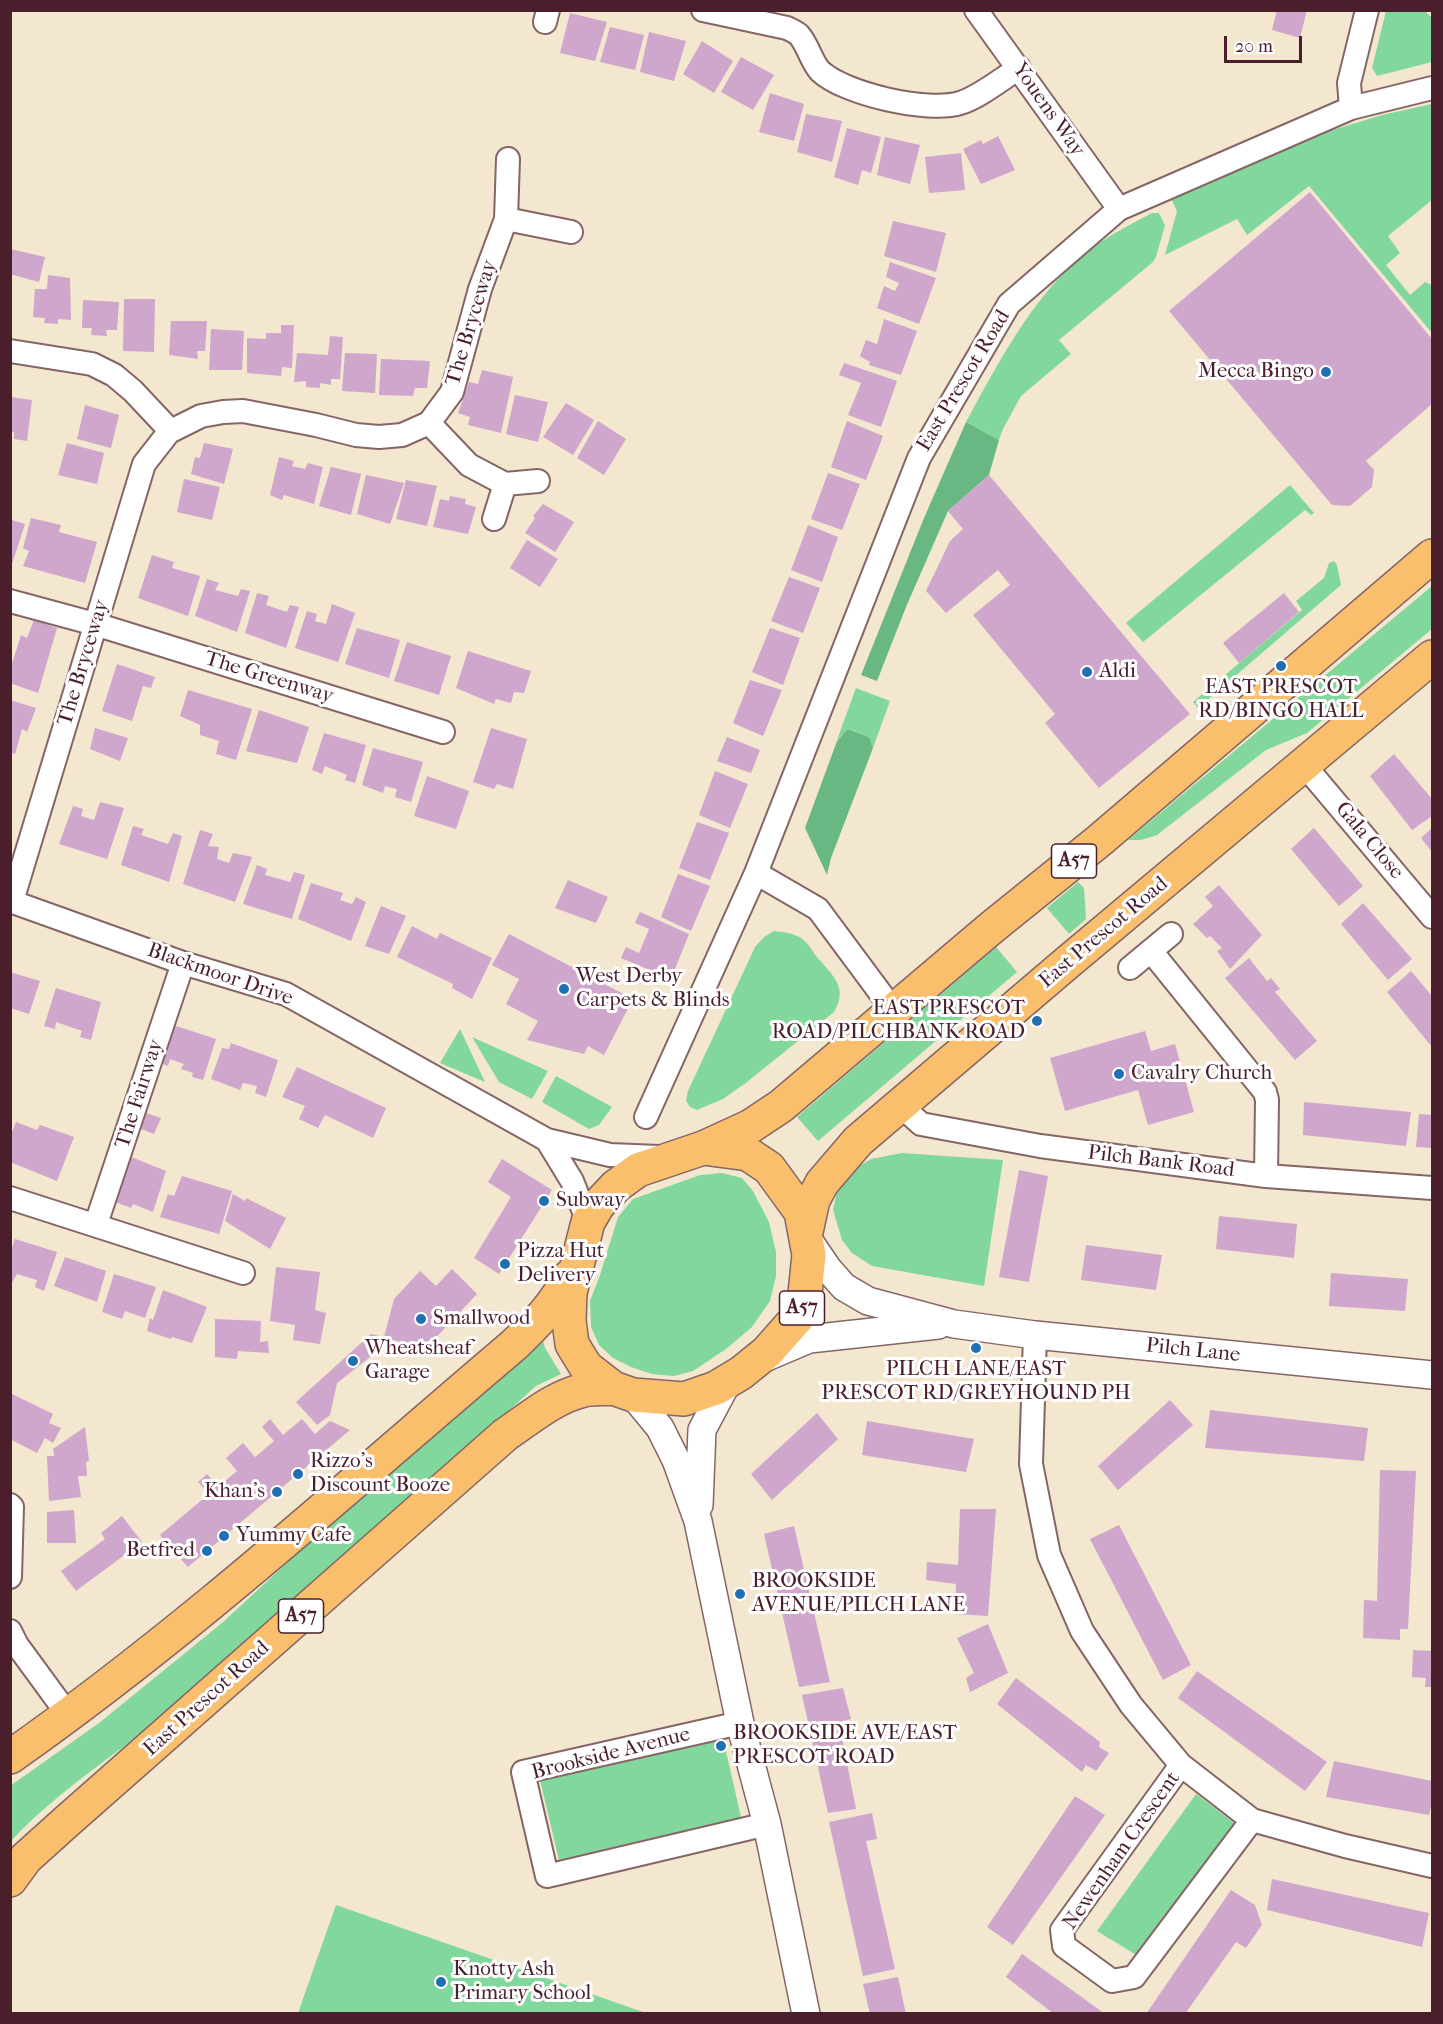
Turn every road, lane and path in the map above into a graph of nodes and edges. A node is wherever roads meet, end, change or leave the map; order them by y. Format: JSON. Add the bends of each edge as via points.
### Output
{"nodes":[{"id":1,"x":703,"y":10,"type":"edge"},
{"id":2,"x":976,"y":10,"type":"edge"},
{"id":3,"x":1367,"y":10,"type":"edge"},
{"id":4,"x":1019,"y":68,"type":"junction"},
{"id":5,"x":1432,"y":88,"type":"edge"},
{"id":6,"x":1351,"y":108,"type":"junction"},
{"id":7,"x":508,"y":159,"type":"dead end"},
{"id":8,"x":1119,"y":209,"type":"junction"},
{"id":9,"x":506,"y":219,"type":"junction"},
{"id":10,"x":571,"y":232,"type":"dead end"},
{"id":11,"x":10,"y":351,"type":"edge"},
{"id":12,"x":429,"y":423,"type":"junction"},
{"id":13,"x":168,"y":432,"type":"junction"},
{"id":14,"x":538,"y":481,"type":"dead end"},
{"id":15,"x":505,"y":484,"type":"junction"},
{"id":16,"x":494,"y":519,"type":"dead end"},
{"id":17,"x":1432,"y":556,"type":"edge"},
{"id":18,"x":10,"y":601,"type":"edge"},
{"id":19,"x":95,"y":624,"type":"junction"},
{"id":20,"x":1432,"y":657,"type":"edge"},
{"id":21,"x":442,"y":732,"type":"dead end"},
{"id":22,"x":1305,"y":766,"type":"junction"},
{"id":23,"x":756,"y":873,"type":"junction"},
{"id":24,"x":11,"y":901,"type":"edge"},
{"id":25,"x":1432,"y":917,"type":"edge"},
{"id":26,"x":1171,"y":934,"type":"dead end"},
{"id":27,"x":1151,"y":951,"type":"junction"},
{"id":28,"x":183,"y":963,"type":"junction"},
{"id":29,"x":1130,"y":968,"type":"dead end"},
{"id":30,"x":893,"y":1010,"type":"junction"},
{"id":31,"x":900,"y":1105,"type":"junction"},
{"id":32,"x":646,"y":1117,"type":"dead end"},
{"id":33,"x":546,"y":1140,"type":"junction"},
{"id":34,"x":703,"y":1148,"type":"junction"},
{"id":35,"x":671,"y":1158,"type":"junction"},
{"id":36,"x":1266,"y":1176,"type":"junction"},
{"id":37,"x":1432,"y":1188,"type":"edge"},
{"id":38,"x":10,"y":1198,"type":"edge"},
{"id":39,"x":588,"y":1222,"type":"junction"},
{"id":40,"x":96,"y":1224,"type":"junction"},
{"id":41,"x":807,"y":1235,"type":"junction"},
{"id":42,"x":577,"y":1263,"type":"junction"},
{"id":43,"x":243,"y":1273,"type":"dead end"},
{"id":44,"x":954,"y":1324,"type":"junction"},
{"id":45,"x":1035,"y":1335,"type":"junction"},
{"id":46,"x":755,"y":1362,"type":"junction"},
{"id":47,"x":1432,"y":1375,"type":"edge"},
{"id":48,"x":728,"y":1381,"type":"junction"},
{"id":49,"x":623,"y":1392,"type":"junction"},
{"id":50,"x":10,"y":1505,"type":"edge"},
{"id":51,"x":698,"y":1521,"type":"junction"},
{"id":52,"x":10,"y":1577,"type":"edge"},
{"id":53,"x":10,"y":1631,"type":"edge"},
{"id":54,"x":69,"y":1716,"type":"junction"},
{"id":55,"x":740,"y":1723,"type":"junction"},
{"id":56,"x":10,"y":1757,"type":"edge"},
{"id":57,"x":1181,"y":1765,"type":"junction"},
{"id":58,"x":1252,"y":1820,"type":"junction"},
{"id":59,"x":767,"y":1824,"type":"junction"},
{"id":60,"x":1432,"y":1866,"type":"edge"},
{"id":61,"x":10,"y":1880,"type":"edge"},
{"id":62,"x":806,"y":2013,"type":"edge"}],
"edges":[{"from":1,"to":4,"type":"street","via":[[787,28],[799,35],[819,70],[834,81],[904,103],[960,103]]},
{"from":2,"to":4,"type":"street","name":"Youens Way"},
{"from":3,"to":6,"type":"street","via":[[1349,83]]},
{"from":4,"to":8,"type":"street","name":"Youens Way"},
{"from":5,"to":6,"type":"street","name":"East Prescot Road"},
{"from":6,"to":8,"type":"street","name":"East Prescot Road"},
{"from":7,"to":9,"type":"street","name":"The Bryceway"},
{"from":8,"to":23,"type":"street","name":"East Prescot Road","via":[[1009,304],[919,458]]},
{"from":9,"to":10,"type":"street"},
{"from":9,"to":12,"type":"street","name":"The Bryceway","via":[[480,289],[453,392]]},
{"from":11,"to":13,"type":"street","via":[[93,364],[133,391]]},
{"from":12,"to":13,"type":"street","name":"The Bryceway","via":[[402,435],[380,437],[243,411],[201,416]]},
{"from":12,"to":15,"type":"street","via":[[469,465]]},
{"from":13,"to":19,"type":"street","name":"The Bryceway","via":[[144,464]]},
{"from":14,"to":15,"type":"street"},
{"from":15,"to":16,"type":"street"},
{"from":17,"to":30,"type":"highway","number":"A57","via":[[1100,840]]},
{"from":18,"to":19,"type":"street","name":"The Greenway"},
{"from":19,"to":21,"type":"street","name":"The Greenway"},
{"from":19,"to":24,"type":"street","name":"The Bryceway"},
{"from":20,"to":22,"type":"highway","name":"East Prescot Road","number":"A57"},
{"from":22,"to":25,"type":"street","name":"Gala Close"},
{"from":22,"to":31,"type":"highway","name":"East Prescot Road","number":"A57"},
{"from":23,"to":30,"type":"street","via":[[818,909]]},
{"from":23,"to":32,"type":"street","name":"East Prescot Road"},
{"from":24,"to":28,"type":"street","name":"Blackmoor Drive"},
{"from":26,"to":27,"type":"street"},
{"from":27,"to":29,"type":"street"},
{"from":27,"to":36,"type":"street","via":[[1265,1092]]},
{"from":28,"to":33,"type":"street","name":"Blackmoor Drive","via":[[286,994]]},
{"from":28,"to":40,"type":"street","name":"The Fairway"},
{"from":30,"to":34,"type":"highway","number":"A57","via":[[781,1106],[751,1126]]},
{"from":31,"to":36,"type":"street","name":"Pilch Bank Road","via":[[927,1126],[1040,1146]]},
{"from":31,"to":41,"type":"highway","name":"East Prescot Road","number":"A57","via":[[858,1142],[822,1183],[813,1200]]},
{"from":33,"to":35,"type":"street","name":"Blackmoor Drive","via":[[610,1155]]},
{"from":33,"to":39,"type":"street","name":"Blackmoor Drive","via":[[572,1181]]},
{"from":34,"to":35,"type":"highway","number":"A57"},
{"from":34,"to":41,"type":"highway","number":"A57","via":[[748,1154],[769,1168],[801,1212]]},
{"from":35,"to":39,"type":"highway","number":"A57","via":[[638,1170],[616,1186]]},
{"from":36,"to":37,"type":"street","name":"Pilch Bank Road"},
{"from":38,"to":40,"type":"street"},
{"from":39,"to":42,"type":"highway","number":"A57"},
{"from":40,"to":43,"type":"street"},
{"from":41,"to":44,"type":"street","name":"Pilch Lane","via":[[844,1287],[868,1301]]},
{"from":41,"to":46,"type":"highway","number":"A57","via":[[804,1303],[787,1331]]},
{"from":42,"to":49,"type":"highway","number":"A57","via":[[570,1293],[573,1344],[586,1367]]},
{"from":42,"to":54,"type":"highway","number":"A57","via":[[543,1318],[514,1345],[245,1576]]},
{"from":44,"to":45,"type":"street","name":"Pilch Lane"},
{"from":44,"to":46,"type":"street","name":"Pilch Lane","via":[[809,1340]]},
{"from":45,"to":47,"type":"street","name":"Pilch Lane"},
{"from":45,"to":57,"type":"street","name":"Newenham Crescent","via":[[1031,1464],[1049,1555],[1082,1631],[1131,1706]]},
{"from":46,"to":48,"type":"highway","number":"A57"},
{"from":48,"to":49,"type":"highway","number":"A57","via":[[684,1399]]},
{"from":48,"to":51,"type":"street","via":[[702,1430]]},
{"from":49,"to":51,"type":"street","via":[[660,1428]]},
{"from":49,"to":61,"type":"highway","name":"East Prescot Road","number":"A57","via":[[586,1390],[561,1399],[506,1435],[66,1822],[26,1858]]},
{"from":50,"to":52,"type":"street"},
{"from":51,"to":55,"type":"street"},
{"from":53,"to":54,"type":"street"},
{"from":54,"to":56,"type":"highway","number":"A57"},
{"from":55,"to":59,"type":"street"},
{"from":55,"to":59,"type":"street","name":"Brookside Avenue","via":[[523,1772],[547,1876]]},
{"from":57,"to":58,"type":"street","name":"Newenham Crescent"},
{"from":57,"to":58,"type":"street","name":"Newenham Crescent","via":[[1062,1930],[1064,1946],[1112,1981],[1134,1977]]},
{"from":58,"to":60,"type":"street","name":"Newenham Crescent"},
{"from":59,"to":62,"type":"street"}]}
